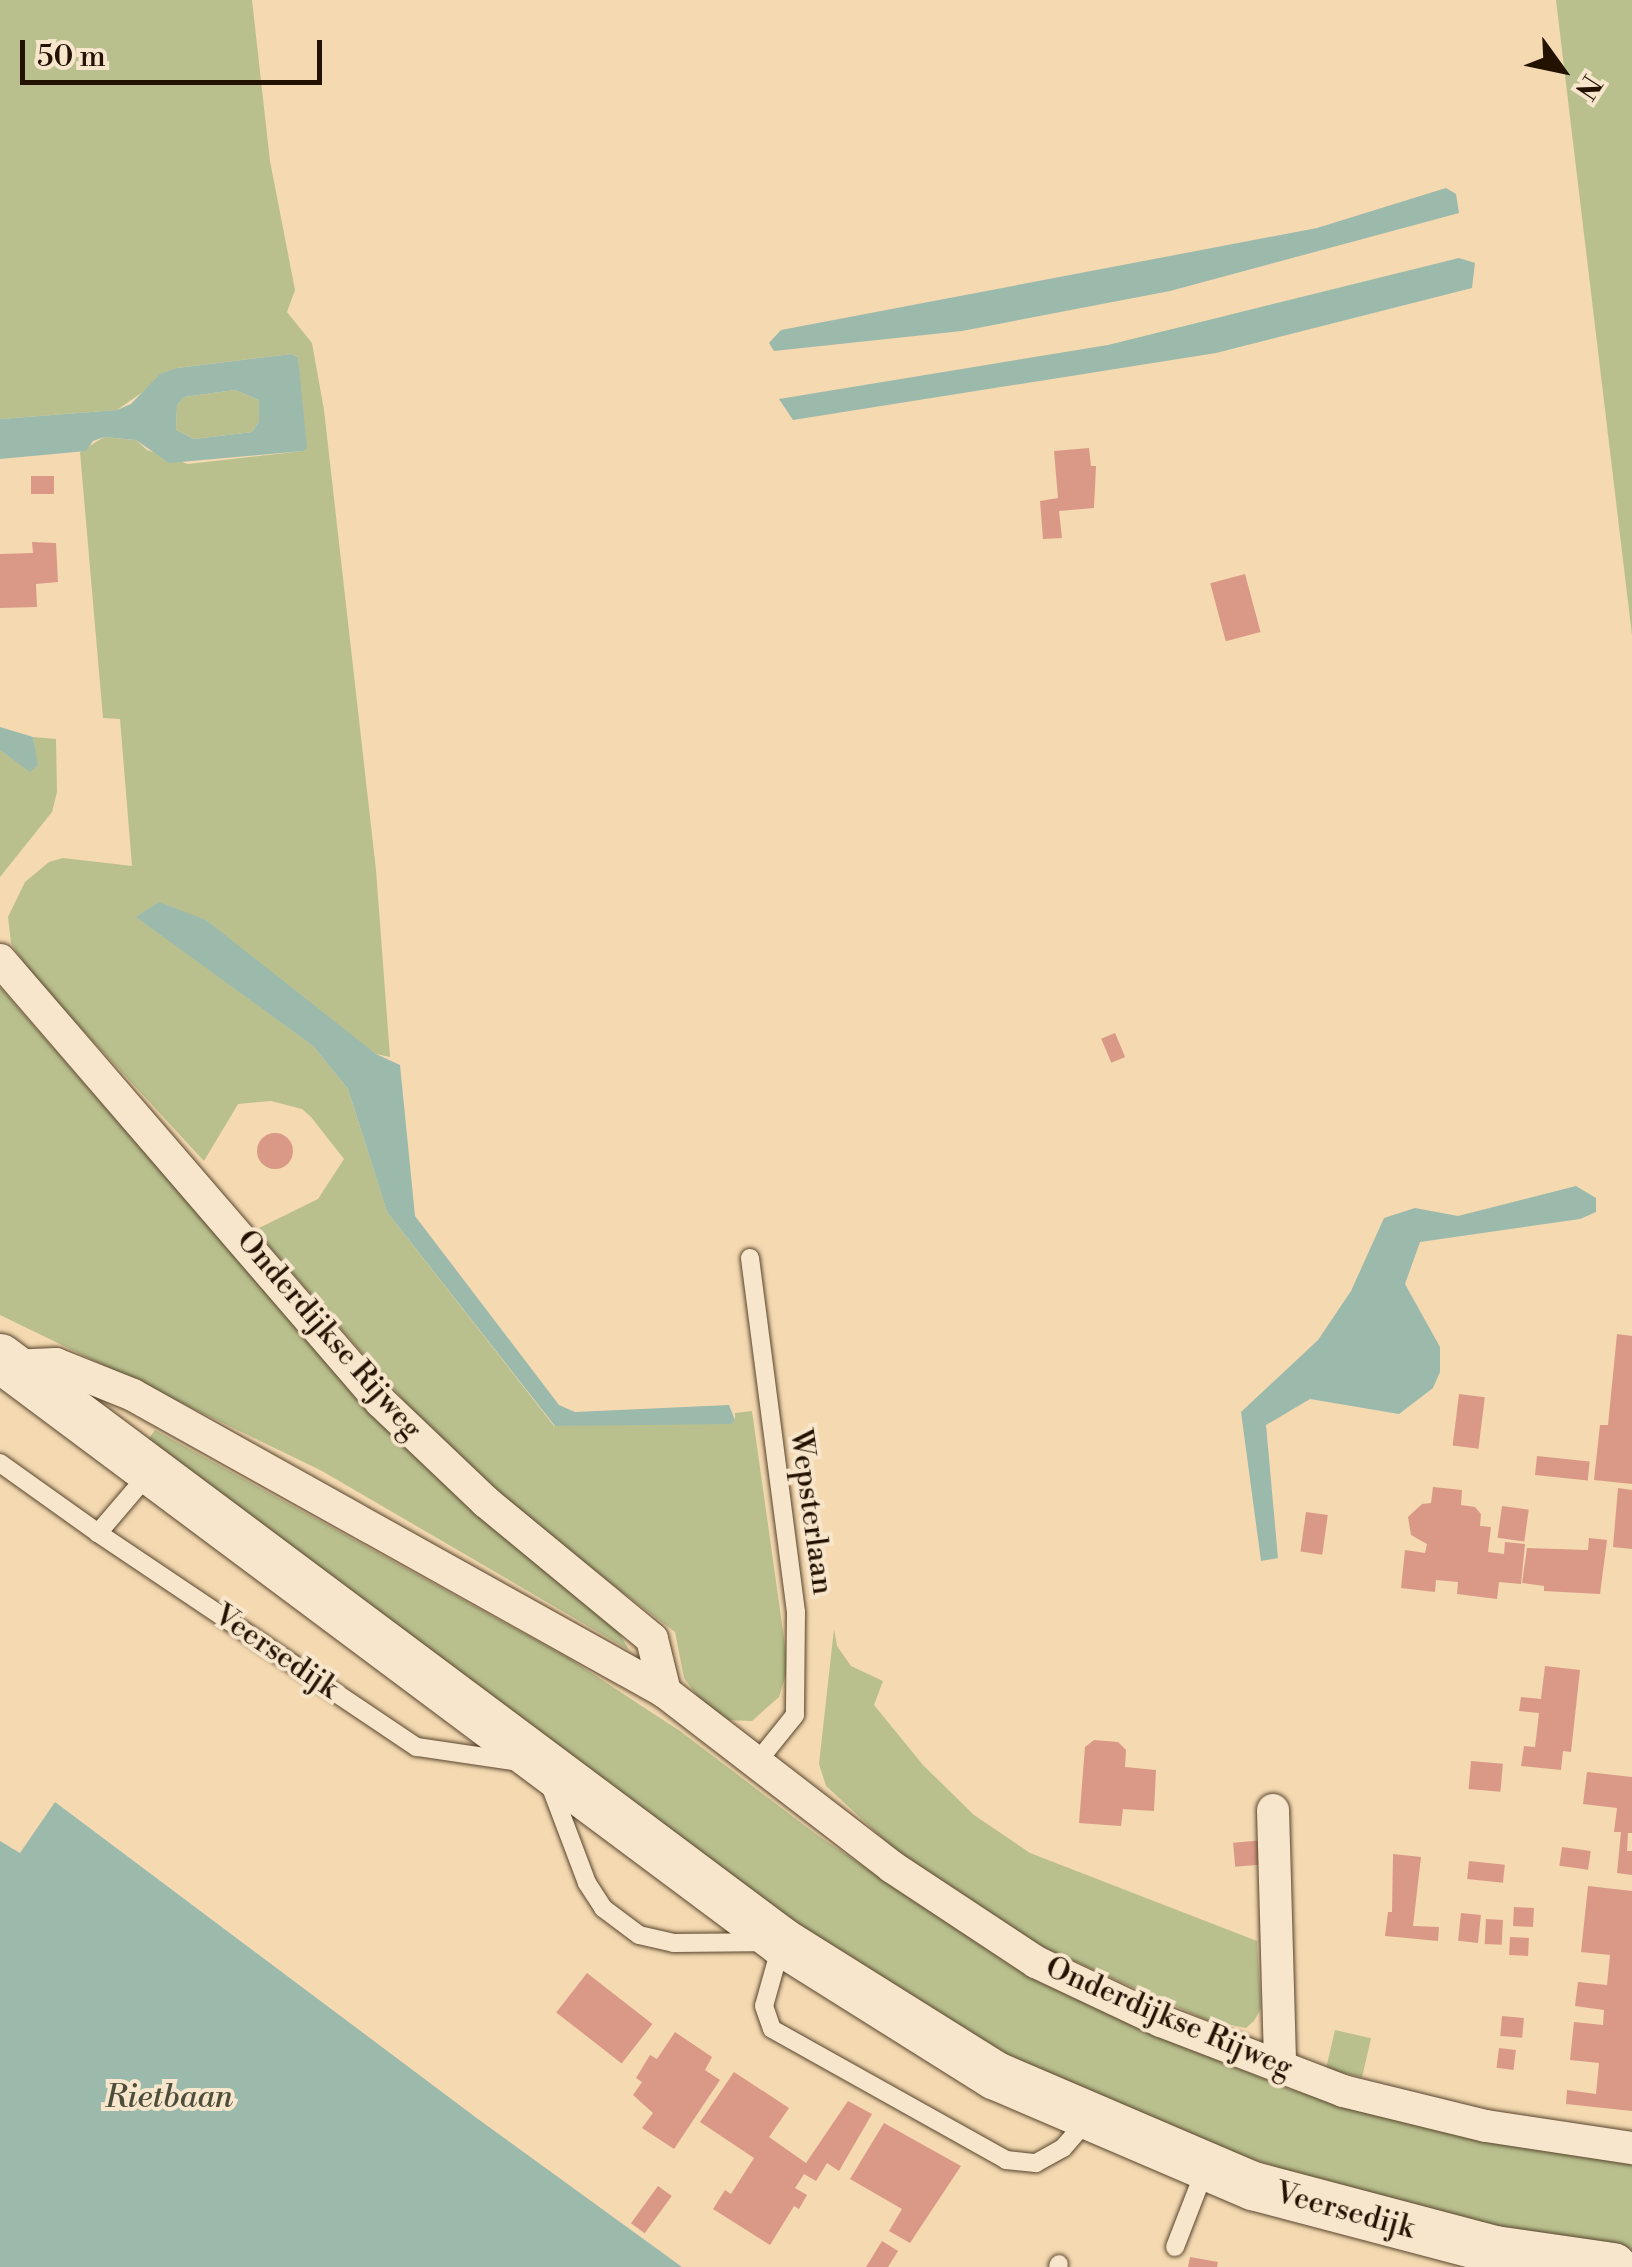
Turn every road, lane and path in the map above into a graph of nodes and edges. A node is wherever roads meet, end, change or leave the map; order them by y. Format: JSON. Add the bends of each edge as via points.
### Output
{"nodes":[{"id":1,"x":0,"y":960,"type":"edge"},
{"id":2,"x":750,"y":1258,"type":"dead end"},
{"id":3,"x":5,"y":1362,"type":"edge"},
{"id":4,"x":0,"y":1464,"type":"edge"},
{"id":5,"x":152,"y":1470,"type":"junction"},
{"id":6,"x":98,"y":1534,"type":"junction"},
{"id":7,"x":666,"y":1692,"type":"junction"},
{"id":8,"x":758,"y":1761,"type":"junction"},
{"id":9,"x":543,"y":1765,"type":"junction"},
{"id":10,"x":1273,"y":1810,"type":"dead end"},
{"id":11,"x":782,"y":1942,"type":"junction"},
{"id":12,"x":1280,"y":2067,"type":"junction"},
{"id":13,"x":1088,"y":2119,"type":"junction"},
{"id":14,"x":1632,"y":2148,"type":"edge"},
{"id":15,"x":1206,"y":2167,"type":"junction"},
{"id":16,"x":1176,"y":2247,"type":"dead end"},
{"id":17,"x":1613,"y":2267,"type":"edge"}],
"edges":[{"from":1,"to":7,"type":"street","name":"Onderdijkse Rijweg","via":[[381,1402],[486,1502],[652,1640]]},
{"from":2,"to":8,"type":"lane","name":"Wepsterlaan","via":[[796,1612],[795,1714]]},
{"from":3,"to":5,"type":"main road","name":"Veersedijk"},
{"from":3,"to":7,"type":"street","name":"Onderdijkse Rijweg","via":[[56,1364],[132,1395]]},
{"from":4,"to":6,"type":"lane","name":"Veersedijk"},
{"from":5,"to":6,"type":"lane"},
{"from":5,"to":9,"type":"main road","name":"Veersedijk"},
{"from":6,"to":9,"type":"lane","name":"Veersedijk","via":[[417,1747]]},
{"from":7,"to":8,"type":"street","name":"Onderdijkse Rijweg"},
{"from":8,"to":12,"type":"street","name":"Onderdijkse Rijweg","via":[[892,1867],[1036,1962],[1160,2021]]},
{"from":9,"to":11,"type":"main road","name":"Veersedijk"},
{"from":9,"to":11,"type":"lane","via":[[587,1883],[604,1908],[639,1935],[674,1942]]},
{"from":10,"to":12,"type":"street"},
{"from":11,"to":13,"type":"main road","name":"Veersedijk","via":[[996,2076]]},
{"from":11,"to":13,"type":"lane","via":[[764,2006],[772,2029],[1006,2160],[1036,2162],[1064,2148]]},
{"from":12,"to":14,"type":"street","name":"Onderdijkse Rijweg","via":[[1422,2112]]},
{"from":13,"to":15,"type":"main road","name":"Veersedijk"},
{"from":15,"to":16,"type":"lane"},
{"from":15,"to":17,"type":"main road","name":"Veersedijk","via":[[1252,2186],[1495,2250]]}]}
